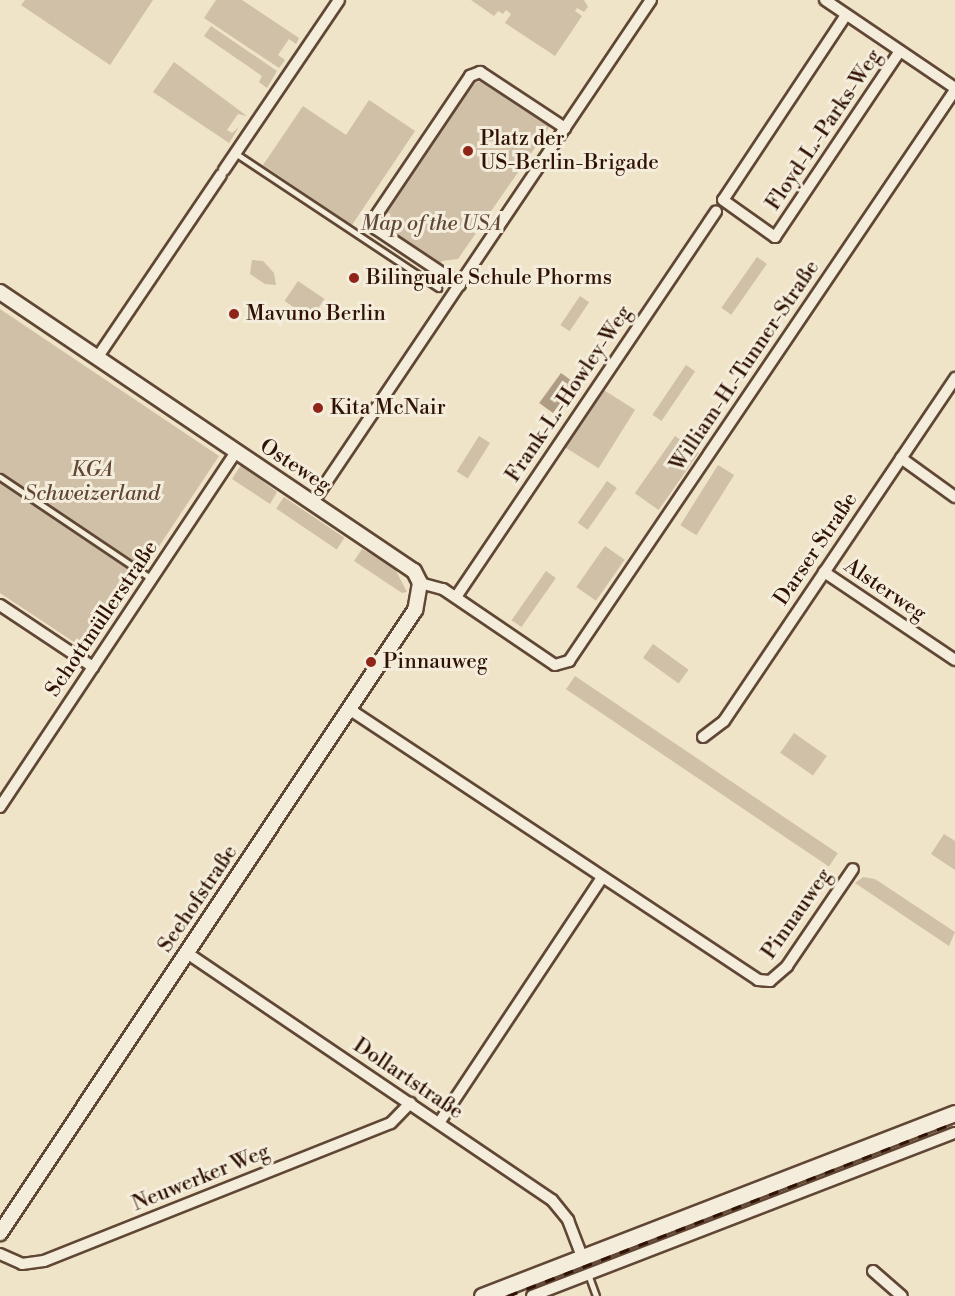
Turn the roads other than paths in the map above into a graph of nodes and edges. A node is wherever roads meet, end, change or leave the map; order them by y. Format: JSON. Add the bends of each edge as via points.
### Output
{"nodes":[{"id":1,"x":339,"y":0,"type":"edge"},
{"id":2,"x":651,"y":0,"type":"edge"},
{"id":3,"x":825,"y":0,"type":"edge"},
{"id":4,"x":846,"y":15,"type":"junction"},
{"id":5,"x":900,"y":51,"type":"junction"},
{"id":6,"x":955,"y":89,"type":"edge"},
{"id":7,"x":566,"y":128,"type":"junction"},
{"id":8,"x":235,"y":153,"type":"junction"},
{"id":9,"x":716,"y":212,"type":"dead end"},
{"id":10,"x":460,"y":285,"type":"junction"},
{"id":11,"x":438,"y":288,"type":"dead end"},
{"id":12,"x":0,"y":292,"type":"edge"},
{"id":13,"x":97,"y":358,"type":"junction"},
{"id":14,"x":955,"y":378,"type":"edge"},
{"id":15,"x":236,"y":452,"type":"junction"},
{"id":16,"x":901,"y":458,"type":"junction"},
{"id":17,"x":0,"y":477,"type":"edge"},
{"id":18,"x":955,"y":496,"type":"edge"},
{"id":19,"x":313,"y":502,"type":"junction"},
{"id":20,"x":824,"y":572,"type":"junction"},
{"id":21,"x":152,"y":579,"type":"junction"},
{"id":22,"x":420,"y":584,"type":"junction"},
{"id":23,"x":456,"y":597,"type":"junction"},
{"id":24,"x":0,"y":605,"type":"edge"},
{"id":25,"x":955,"y":660,"type":"edge"},
{"id":26,"x":93,"y":668,"type":"junction"},
{"id":27,"x":349,"y":709,"type":"junction"},
{"id":28,"x":703,"y":737,"type":"dead end"},
{"id":29,"x":0,"y":807,"type":"edge"},
{"id":30,"x":853,"y":868,"type":"dead end"},
{"id":31,"x":602,"y":878,"type":"junction"},
{"id":32,"x":187,"y":953,"type":"junction"},
{"id":33,"x":410,"y":1103,"type":"junction"},
{"id":34,"x":955,"y":1113,"type":"edge"},
{"id":35,"x":440,"y":1123,"type":"junction"},
{"id":36,"x":919,"y":1127,"type":"junction"},
{"id":37,"x":955,"y":1133,"type":"edge"},
{"id":38,"x":926,"y":1145,"type":"junction"},
{"id":39,"x":812,"y":1168,"type":"junction"},
{"id":40,"x":819,"y":1186,"type":"junction"},
{"id":41,"x":737,"y":1197,"type":"junction"},
{"id":42,"x":744,"y":1214,"type":"junction"},
{"id":43,"x":676,"y":1221,"type":"junction"},
{"id":44,"x":0,"y":1233,"type":"edge"},
{"id":45,"x":640,"y":1235,"type":"junction"},
{"id":46,"x":683,"y":1238,"type":"junction"},
{"id":47,"x":647,"y":1252,"type":"junction"},
{"id":48,"x":0,"y":1254,"type":"edge"},
{"id":49,"x":581,"y":1258,"type":"junction"},
{"id":50,"x":873,"y":1271,"type":"dead end"},
{"id":51,"x":587,"y":1275,"type":"junction"},
{"id":52,"x":516,"y":1290,"type":"edge"},
{"id":53,"x":482,"y":1296,"type":"edge"},
{"id":54,"x":532,"y":1296,"type":"edge"},
{"id":55,"x":596,"y":1296,"type":"edge"},
{"id":56,"x":902,"y":1296,"type":"edge"}],
"edges":[{"from":1,"to":8,"type":"street"},
{"from":2,"to":7,"type":"street"},
{"from":3,"to":4,"type":"street","name":"Floyd-L.-Parks-Weg"},
{"from":4,"to":5,"type":"street","name":"Floyd-L.-Parks-Weg"},
{"from":4,"to":5,"type":"street","name":"Floyd-L.-Parks-Weg","via":[[723,200],[775,237]]},
{"from":5,"to":6,"type":"street","name":"Floyd-L.-Parks-Weg"},
{"from":6,"to":23,"type":"street","name":"William-H.-Tunner-Straße","via":[[566,663],[555,665]]},
{"from":7,"to":10,"type":"street"},
{"from":7,"to":10,"type":"street","via":[[480,72],[470,76],[373,220],[376,229]]},
{"from":8,"to":11,"type":"lane"},
{"from":8,"to":13,"type":"street"},
{"from":9,"to":23,"type":"street","name":"Frank-L.-Howley-Weg"},
{"from":10,"to":19,"type":"street"},
{"from":12,"to":13,"type":"street","name":"Osteweg"},
{"from":13,"to":15,"type":"street","name":"Osteweg"},
{"from":14,"to":16,"type":"street","name":"Darser Straße"},
{"from":15,"to":19,"type":"street","name":"Osteweg"},
{"from":15,"to":21,"type":"street","name":"Schottmüllerstraße"},
{"from":16,"to":18,"type":"street"},
{"from":16,"to":20,"type":"street","name":"Darser Straße"},
{"from":17,"to":21,"type":"lane"},
{"from":19,"to":22,"type":"street","name":"Osteweg","via":[[414,571]]},
{"from":20,"to":25,"type":"street","name":"Alsterweg"},
{"from":20,"to":28,"type":"street","name":"Darser Straße","via":[[724,721]]},
{"from":21,"to":26,"type":"street","name":"Schottmüllerstraße"},
{"from":22,"to":23,"type":"street","via":[[443,589]]},
{"from":22,"to":27,"type":"street","name":"Seehofstraße","via":[[415,610]]},
{"from":24,"to":26,"type":"street"},
{"from":26,"to":29,"type":"street","name":"Schottmüllerstraße"},
{"from":27,"to":31,"type":"street","name":"Pinnauweg"},
{"from":27,"to":32,"type":"street","name":"Seehofstraße"},
{"from":30,"to":31,"type":"street","name":"Pinnauweg","via":[[790,963],[770,981],[747,975]]},
{"from":31,"to":35,"type":"street"},
{"from":32,"to":33,"type":"street","name":"Dollartstraße"},
{"from":32,"to":44,"type":"street","name":"Seehofstraße"},
{"from":33,"to":35,"type":"street","name":"Dollartstraße"},
{"from":33,"to":48,"type":"street","name":"Neuwerker Weg","via":[[391,1123],[44,1261],[22,1264]]},
{"from":34,"to":36,"type":"main road"},
{"from":35,"to":49,"type":"street","name":"Dollartstraße","via":[[558,1205]]},
{"from":36,"to":38,"type":"street"},
{"from":36,"to":39,"type":"main road"},
{"from":37,"to":38,"type":"street"},
{"from":38,"to":40,"type":"street"},
{"from":39,"to":40,"type":"street"},
{"from":39,"to":41,"type":"main road"},
{"from":40,"to":42,"type":"street"},
{"from":41,"to":42,"type":"street"},
{"from":41,"to":43,"type":"main road"},
{"from":42,"to":46,"type":"street"},
{"from":43,"to":45,"type":"main road"},
{"from":43,"to":46,"type":"street"},
{"from":45,"to":47,"type":"street"},
{"from":45,"to":49,"type":"main road"},
{"from":46,"to":47,"type":"street"},
{"from":47,"to":51,"type":"street"},
{"from":49,"to":51,"type":"street","name":"Dollartstraße"},
{"from":49,"to":52,"type":"main road"},
{"from":50,"to":56,"type":"street"},
{"from":51,"to":54,"type":"street"},
{"from":51,"to":55,"type":"lane"},
{"from":52,"to":53,"type":"main road"}]}
